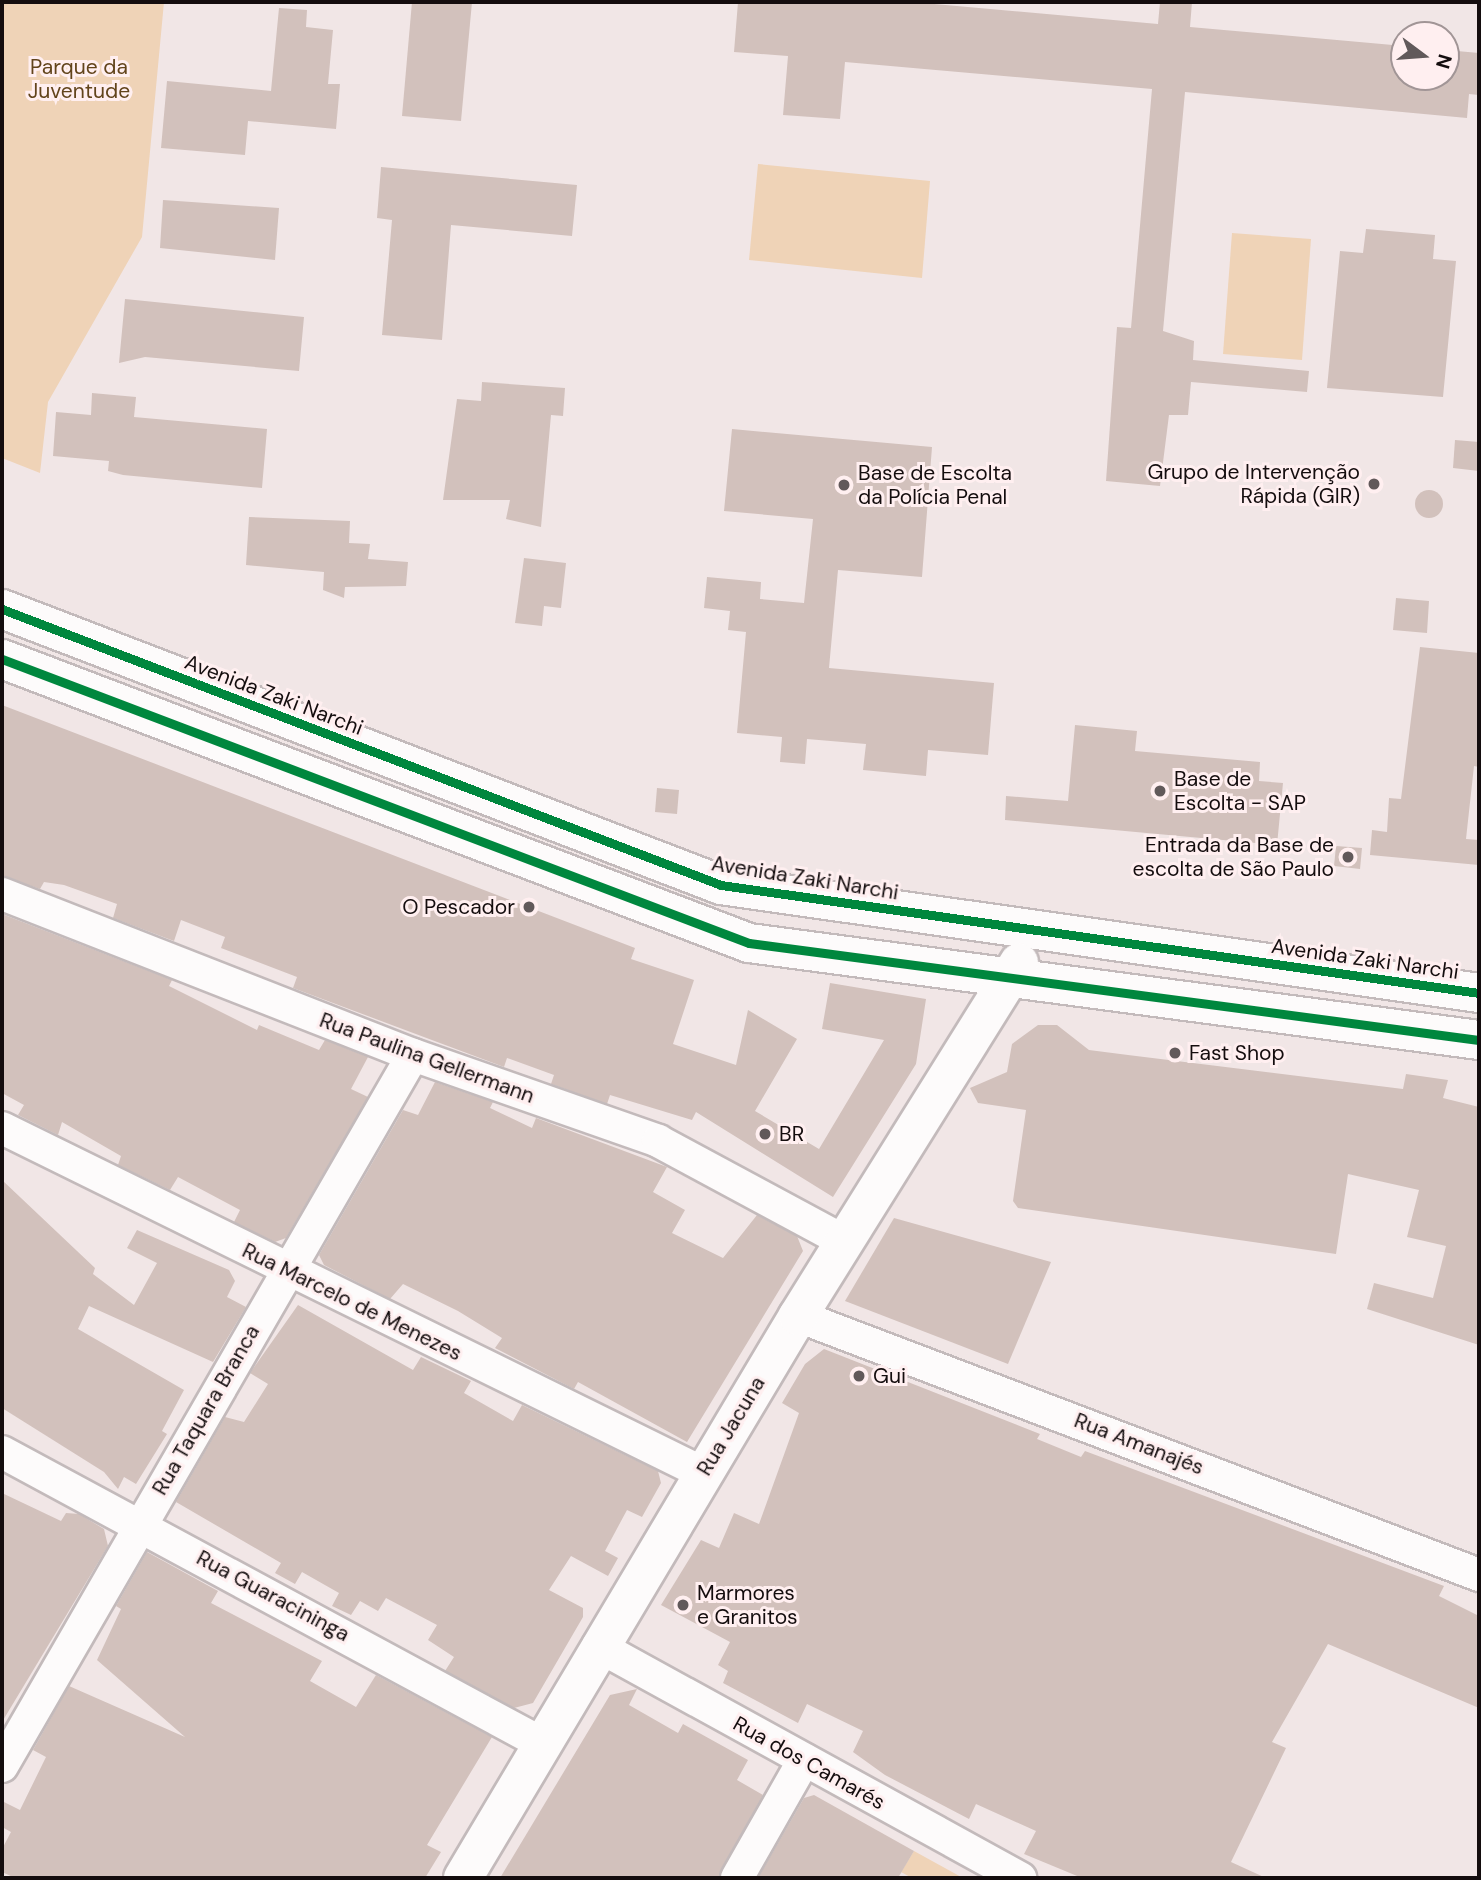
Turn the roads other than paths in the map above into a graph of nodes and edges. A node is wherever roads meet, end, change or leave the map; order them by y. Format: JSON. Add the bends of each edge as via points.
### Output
{"nodes":[{"id":1,"x":2,"y":608,"type":"edge"},
{"id":2,"x":2,"y":659,"type":"edge"},
{"id":3,"x":2,"y":894,"type":"edge"},
{"id":4,"x":1071,"y":935,"type":"junction"},
{"id":5,"x":1006,"y":978,"type":"junction"},
{"id":6,"x":1479,"y":993,"type":"edge"},
{"id":7,"x":1479,"y":1040,"type":"edge"},
{"id":8,"x":412,"y":1055,"type":"junction"},
{"id":9,"x":2,"y":1128,"type":"edge"},
{"id":10,"x":844,"y":1241,"type":"junction"},
{"id":11,"x":286,"y":1270,"type":"junction"},
{"id":12,"x":798,"y":1315,"type":"junction"},
{"id":13,"x":2,"y":1452,"type":"edge"},
{"id":14,"x":703,"y":1473,"type":"junction"},
{"id":15,"x":141,"y":1524,"type":"junction"},
{"id":16,"x":1479,"y":1575,"type":"edge"},
{"id":17,"x":598,"y":1646,"type":"junction"},
{"id":18,"x":541,"y":1743,"type":"junction"},
{"id":19,"x":804,"y":1760,"type":"junction"},
{"id":20,"x":3,"y":1762,"type":"edge"},
{"id":21,"x":463,"y":1878,"type":"edge"},
{"id":22,"x":737,"y":1878,"type":"edge"},
{"id":23,"x":1020,"y":1878,"type":"edge"}],
"edges":[{"from":1,"to":4,"type":"main road","name":"Avenida Zaki Narchi","via":[[687,876],[743,889]]},
{"from":2,"to":5,"type":"main road","via":[[749,943]]},
{"from":3,"to":8,"type":"street","name":"Rua Paulina Gellermann"},
{"from":4,"to":5,"type":"main road","name":"Rua Jacuna","via":[[1032,948]]},
{"from":4,"to":6,"type":"main road","name":"Avenida Zaki Narchi"},
{"from":5,"to":7,"type":"main road"},
{"from":5,"to":10,"type":"main road","name":"Rua Jacuna"},
{"from":8,"to":10,"type":"street","name":"Rua Paulina Gellermann","via":[[658,1141]]},
{"from":8,"to":11,"type":"street","name":"Rua Taquara Branca"},
{"from":9,"to":11,"type":"street","name":"Rua Marcelo de Menezes"},
{"from":10,"to":12,"type":"main road","name":"Rua Jacuna"},
{"from":11,"to":14,"type":"street","name":"Rua Marcelo de Menezes"},
{"from":11,"to":15,"type":"street","name":"Rua Taquara Branca"},
{"from":12,"to":14,"type":"main road","name":"Rua Jacuna"},
{"from":12,"to":16,"type":"street","name":"Rua Amanajés"},
{"from":13,"to":15,"type":"street","name":"Rua Guaracininga"},
{"from":14,"to":17,"type":"main road","name":"Rua Jacuna"},
{"from":15,"to":18,"type":"street","name":"Rua Guaracininga"},
{"from":15,"to":20,"type":"street","name":"Rua Taquara Branca"},
{"from":17,"to":18,"type":"main road","name":"Rua Jacuna"},
{"from":17,"to":19,"type":"street","name":"Rua dos Camarés"},
{"from":18,"to":21,"type":"main road","name":"Rua Jacuna"},
{"from":19,"to":22,"type":"street"},
{"from":19,"to":23,"type":"street","name":"Rua dos Camarés"}]}
